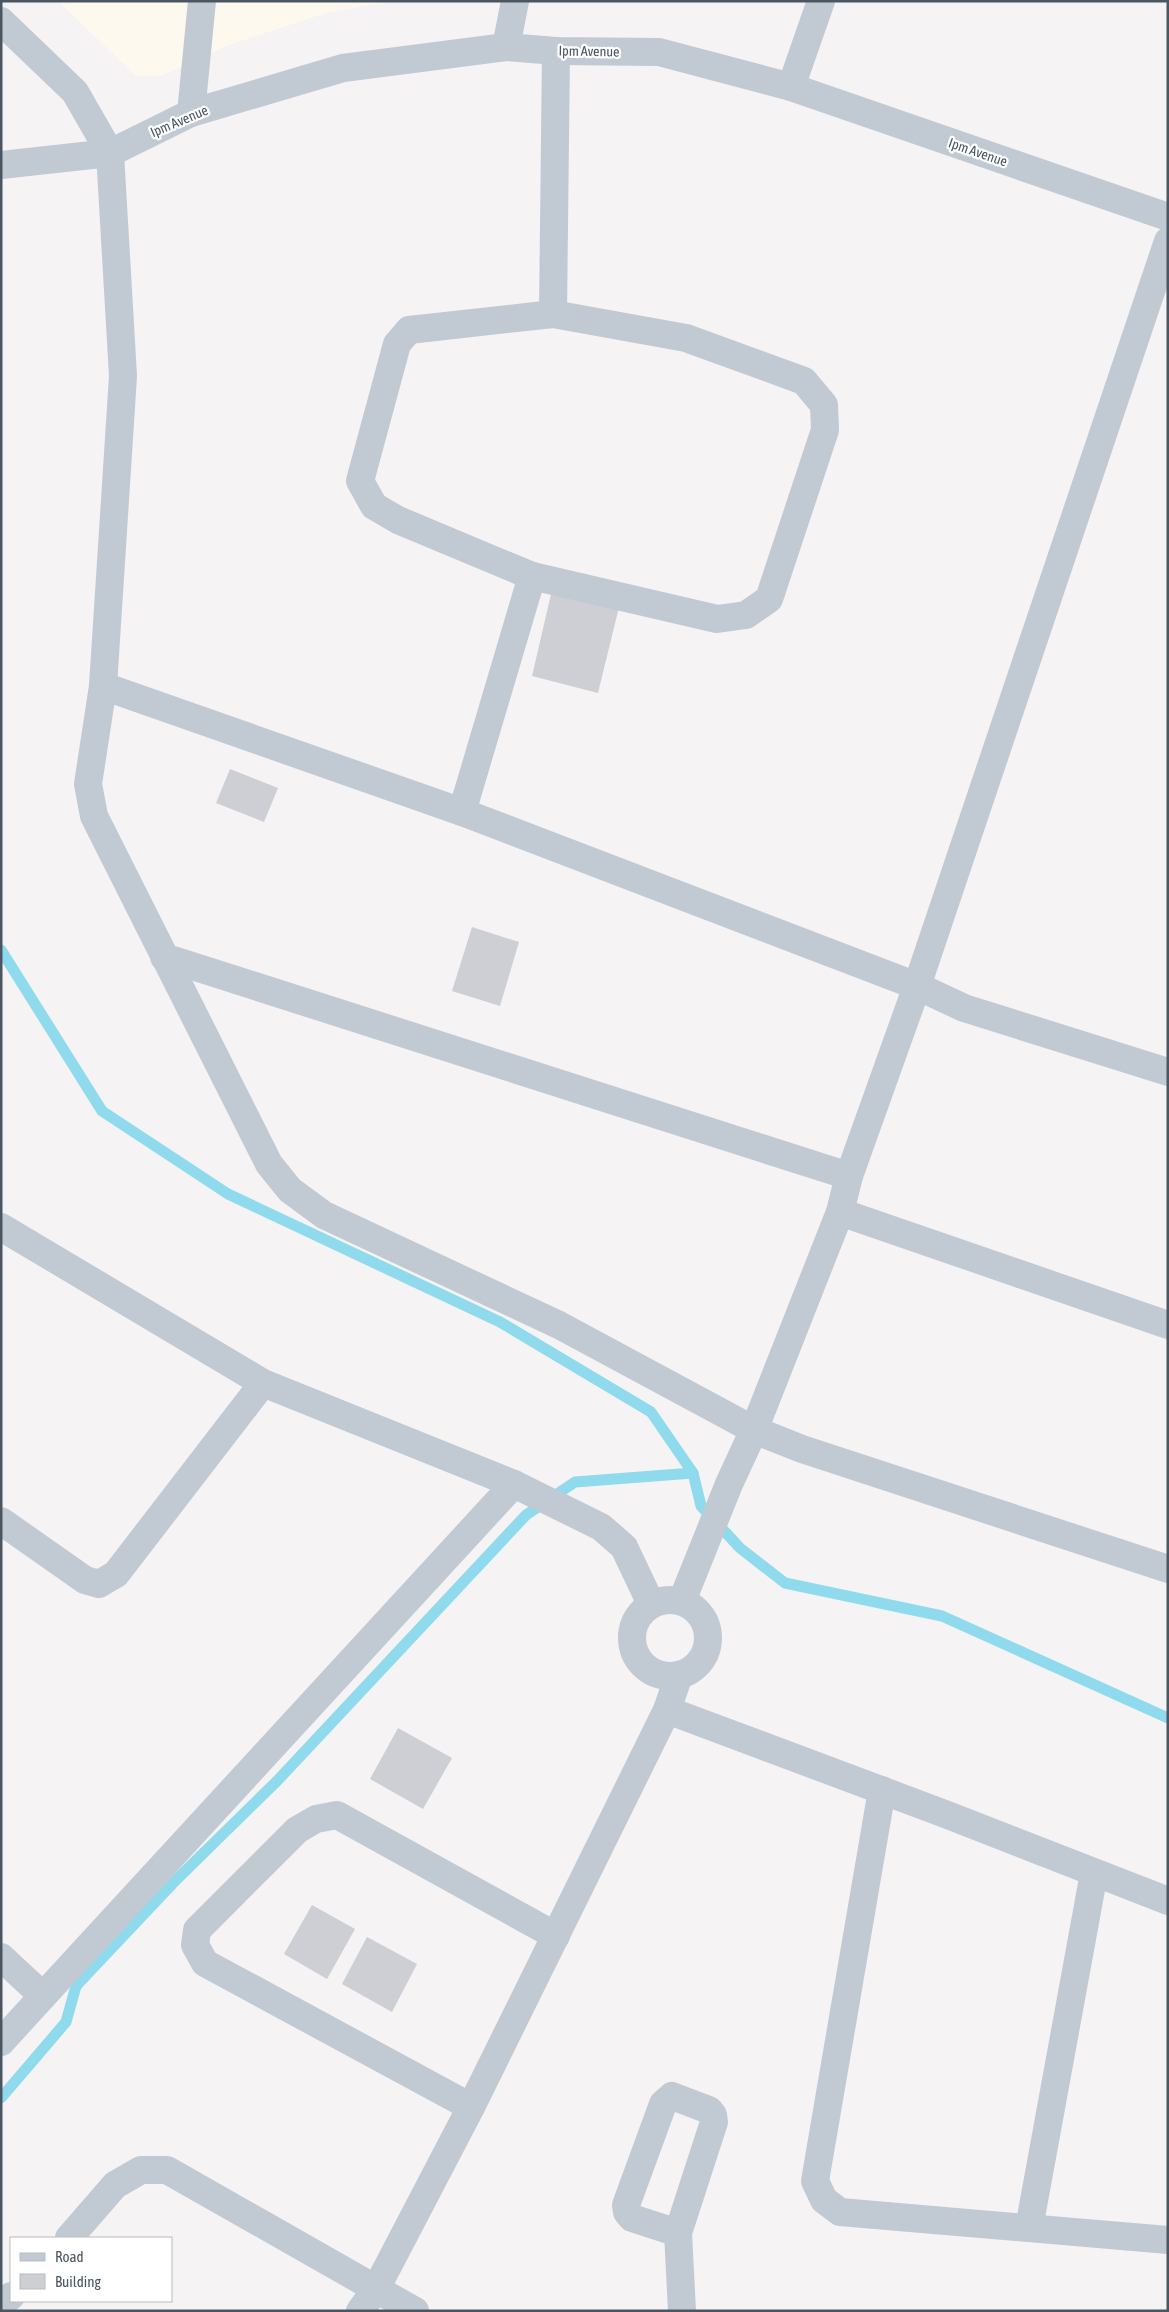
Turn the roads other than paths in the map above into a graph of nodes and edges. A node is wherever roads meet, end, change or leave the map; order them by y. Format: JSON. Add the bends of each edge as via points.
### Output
{"nodes":[{"id":1,"x":202,"y":1,"type":"edge"},
{"id":2,"x":515,"y":1,"type":"edge"},
{"id":3,"x":822,"y":1,"type":"edge"},
{"id":4,"x":1,"y":21,"type":"edge"},
{"id":5,"x":506,"y":47,"type":"junction"},
{"id":6,"x":556,"y":51,"type":"junction"},
{"id":7,"x":791,"y":87,"type":"junction"},
{"id":8,"x":190,"y":113,"type":"junction"},
{"id":9,"x":110,"y":153,"type":"junction"},
{"id":10,"x":1,"y":165,"type":"edge"},
{"id":11,"x":1168,"y":217,"type":"edge"},
{"id":12,"x":1168,"y":241,"type":"edge"},
{"id":13,"x":553,"y":314,"type":"junction"},
{"id":14,"x":532,"y":576,"type":"junction"},
{"id":15,"x":103,"y":686,"type":"junction"},
{"id":16,"x":462,"y":812,"type":"junction"},
{"id":17,"x":164,"y":957,"type":"junction"},
{"id":18,"x":916,"y":986,"type":"junction"},
{"id":19,"x":1168,"y":1072,"type":"edge"},
{"id":20,"x":849,"y":1176,"type":"junction"},
{"id":21,"x":840,"y":1212,"type":"junction"},
{"id":22,"x":1,"y":1228,"type":"edge"},
{"id":23,"x":1168,"y":1325,"type":"edge"},
{"id":24,"x":264,"y":1383,"type":"junction"},
{"id":25,"x":754,"y":1430,"type":"junction"},
{"id":26,"x":520,"y":1487,"type":"junction"},
{"id":27,"x":1,"y":1521,"type":"edge"},
{"id":28,"x":1168,"y":1569,"type":"edge"},
{"id":29,"x":682,"y":1601,"type":"junction"},
{"id":30,"x":651,"y":1604,"type":"junction"},
{"id":31,"x":679,"y":1675,"type":"junction"},
{"id":32,"x":667,"y":1710,"type":"junction"},
{"id":33,"x":882,"y":1790,"type":"junction"},
{"id":34,"x":1094,"y":1873,"type":"junction"},
{"id":35,"x":1168,"y":1901,"type":"edge"},
{"id":36,"x":556,"y":1936,"type":"junction"},
{"id":37,"x":1,"y":1958,"type":"edge"},
{"id":38,"x":43,"y":1996,"type":"junction"},
{"id":39,"x":1,"y":2042,"type":"edge"},
{"id":40,"x":471,"y":2107,"type":"junction"},
{"id":41,"x":1029,"y":2228,"type":"junction"},
{"id":42,"x":678,"y":2233,"type":"junction"},
{"id":43,"x":70,"y":2237,"type":"edge"},
{"id":44,"x":1168,"y":2240,"type":"edge"},
{"id":45,"x":376,"y":2289,"type":"junction"},
{"id":46,"x":360,"y":2311,"type":"edge"},
{"id":47,"x":414,"y":2311,"type":"edge"},
{"id":48,"x":682,"y":2311,"type":"edge"}],
"edges":[{"from":1,"to":8,"type":"street"},
{"from":2,"to":5,"type":"street"},
{"from":3,"to":7,"type":"street"},
{"from":4,"to":9,"type":"street","via":[[75,92]]},
{"from":5,"to":6,"type":"street","name":"Ipm Avenue"},
{"from":5,"to":8,"type":"street","name":"Ipm Avenue","via":[[343,68]]},
{"from":6,"to":7,"type":"street","name":"Ipm Avenue","via":[[659,52]]},
{"from":6,"to":13,"type":"street"},
{"from":7,"to":11,"type":"street","name":"Ipm Avenue"},
{"from":8,"to":9,"type":"street","name":"Ipm Avenue"},
{"from":9,"to":10,"type":"street","name":"Ipm Avenue"},
{"from":9,"to":15,"type":"street","via":[[123,376]]},
{"from":12,"to":18,"type":"street"},
{"from":13,"to":14,"type":"street","via":[[409,330],[397,344],[360,481],[374,506],[398,520]]},
{"from":13,"to":14,"type":"street","via":[[686,338],[804,381],[824,405],[825,430],[769,599],[746,615],[717,619]]},
{"from":14,"to":16,"type":"street"},
{"from":15,"to":16,"type":"street"},
{"from":15,"to":17,"type":"street","via":[[88,784],[94,816]]},
{"from":16,"to":18,"type":"street"},
{"from":17,"to":20,"type":"street"},
{"from":17,"to":25,"type":"street","via":[[269,1164],[290,1190],[324,1215],[559,1325]]},
{"from":18,"to":19,"type":"street","via":[[964,1008]]},
{"from":18,"to":20,"type":"street"},
{"from":20,"to":21,"type":"street"},
{"from":21,"to":23,"type":"street"},
{"from":21,"to":25,"type":"street"},
{"from":22,"to":24,"type":"street"},
{"from":24,"to":26,"type":"street"},
{"from":24,"to":27,"type":"street","via":[[116,1574],[99,1584],[85,1580]]},
{"from":25,"to":28,"type":"street","via":[[802,1449]]},
{"from":25,"to":29,"type":"street"},
{"from":26,"to":30,"type":"street","via":[[601,1526],[624,1547]]},
{"from":26,"to":38,"type":"street"},
{"from":29,"to":30,"type":"street","via":[[667,1599]]},
{"from":29,"to":31,"type":"street","via":[[697,1610],[706,1623],[709,1640],[705,1656],[694,1669]]},
{"from":30,"to":31,"type":"street","via":[[640,1614],[633,1628],[632,1644],[638,1658],[649,1670],[663,1675]]},
{"from":31,"to":32,"type":"street"},
{"from":32,"to":33,"type":"street"},
{"from":32,"to":36,"type":"street"},
{"from":33,"to":34,"type":"street"},
{"from":33,"to":41,"type":"street","via":[[815,2181],[824,2200],[840,2212]]},
{"from":34,"to":35,"type":"street"},
{"from":34,"to":41,"type":"street"},
{"from":36,"to":40,"type":"street"},
{"from":36,"to":40,"type":"street","via":[[337,1815],[316,1819],[297,1830],[197,1930],[195,1945],[205,1964]]},
{"from":37,"to":38,"type":"street"},
{"from":38,"to":39,"type":"street"},
{"from":40,"to":45,"type":"street"},
{"from":41,"to":44,"type":"street"},
{"from":42,"to":42,"type":"street","via":[[632,2218],[626,2205],[663,2104],[672,2096],[709,2110],[714,2122]]},
{"from":42,"to":48,"type":"street"},
{"from":43,"to":45,"type":"street","via":[[115,2185],[141,2170],[167,2170]]},
{"from":45,"to":46,"type":"street"},
{"from":45,"to":47,"type":"street"}]}
